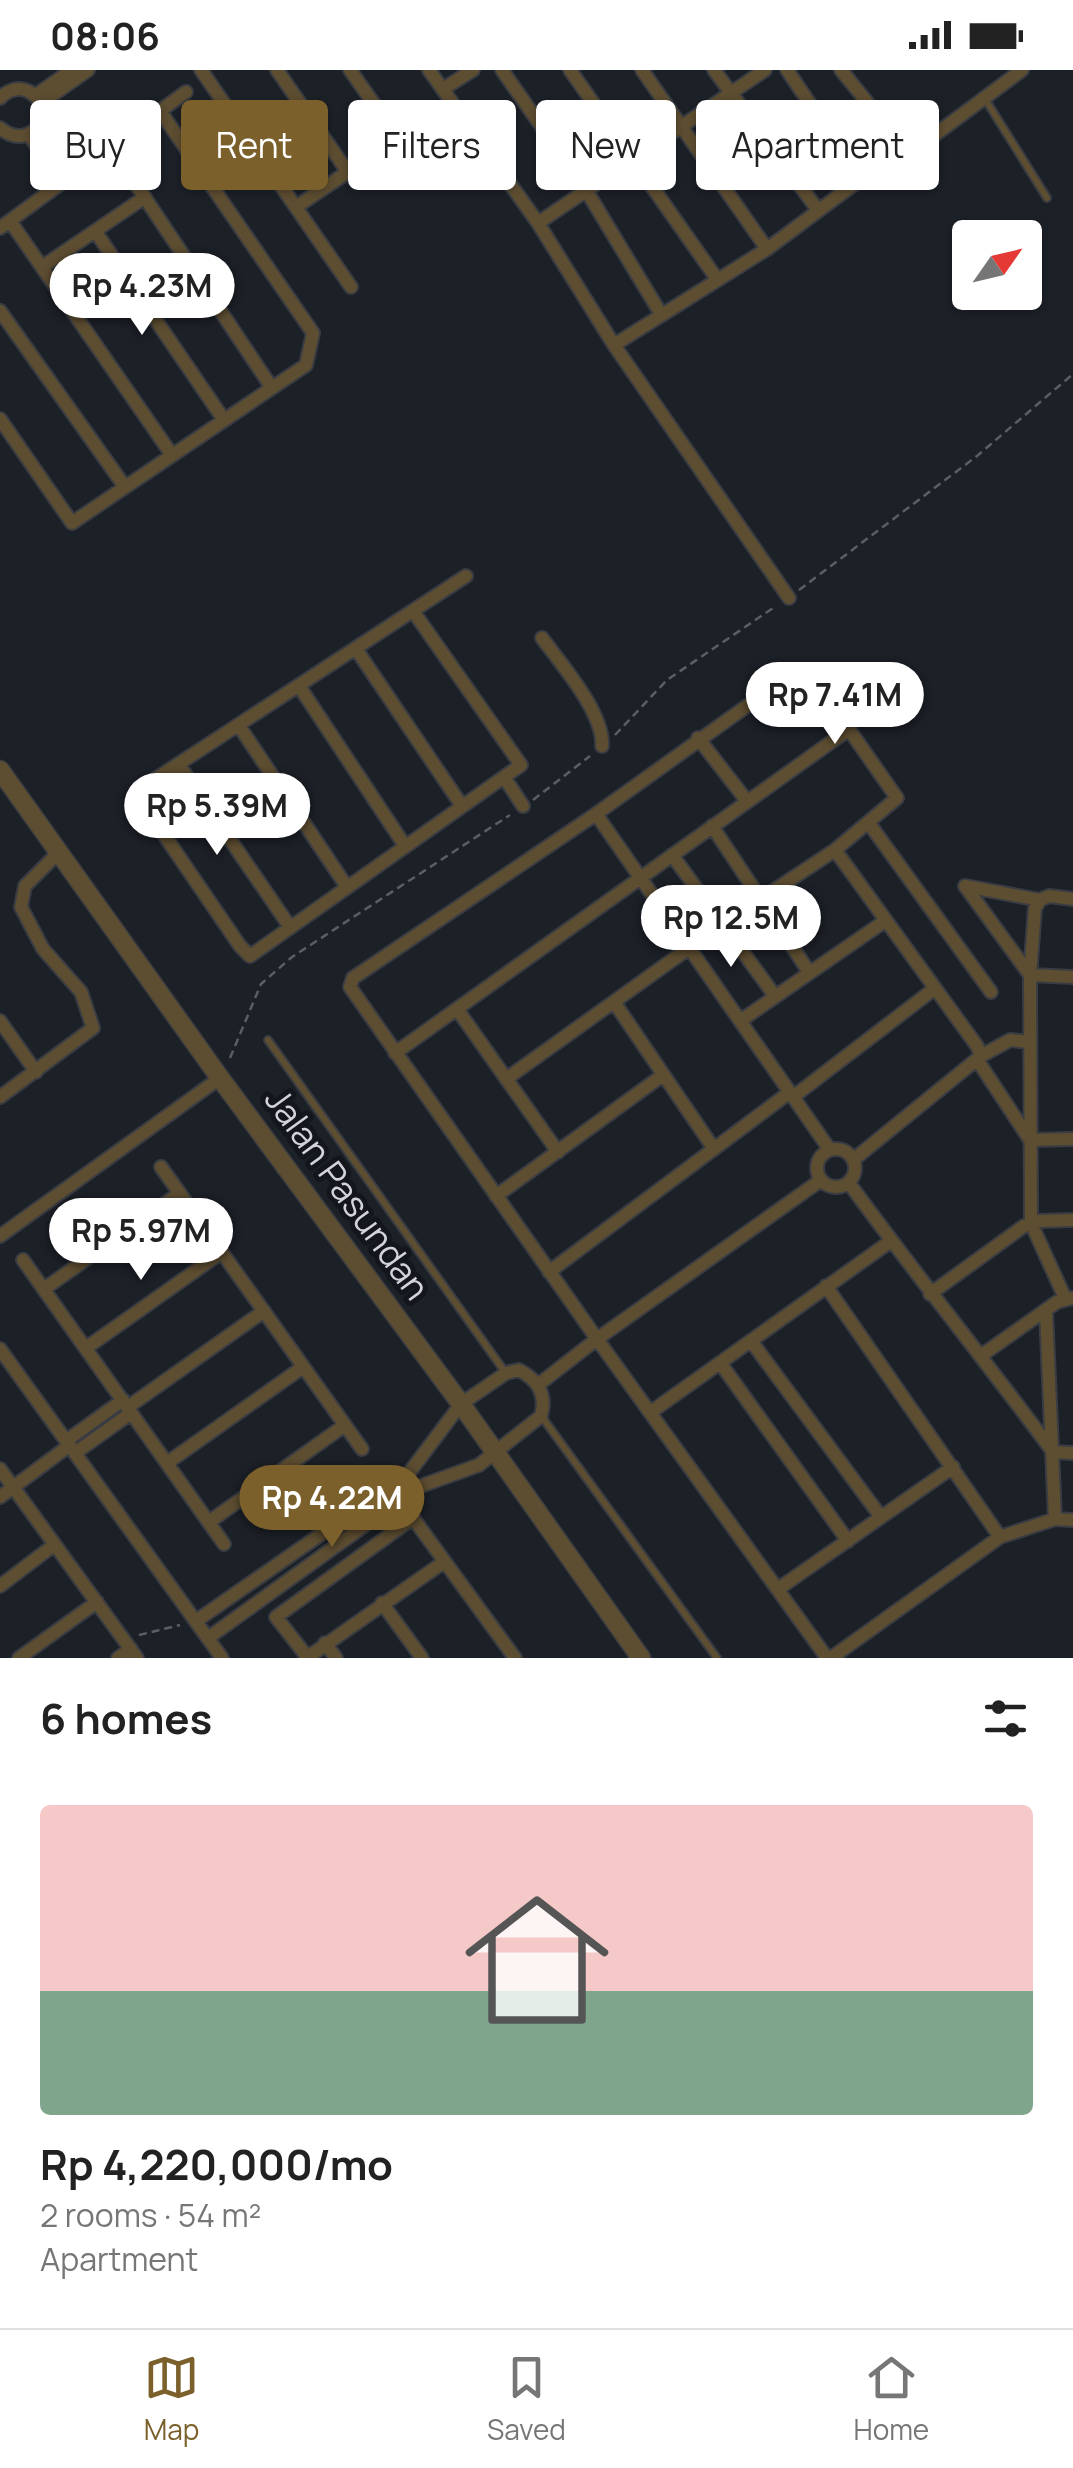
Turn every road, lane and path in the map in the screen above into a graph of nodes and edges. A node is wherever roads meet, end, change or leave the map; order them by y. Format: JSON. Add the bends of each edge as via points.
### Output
{"nodes":[{"id":1,"x":72,"y":70,"type":"edge"},
{"id":2,"x":88,"y":70,"type":"edge"},
{"id":3,"x":276,"y":70,"type":"edge"},
{"id":4,"x":350,"y":70,"type":"edge"},
{"id":5,"x":429,"y":70,"type":"edge"},
{"id":6,"x":473,"y":70,"type":"edge"},
{"id":7,"x":502,"y":70,"type":"edge"},
{"id":8,"x":570,"y":70,"type":"edge"},
{"id":9,"x":642,"y":70,"type":"edge"},
{"id":10,"x":714,"y":70,"type":"edge"},
{"id":11,"x":765,"y":70,"type":"edge"},
{"id":12,"x":787,"y":70,"type":"edge"},
{"id":13,"x":840,"y":70,"type":"edge"},
{"id":14,"x":1022,"y":70,"type":"edge"},
{"id":15,"x":204,"y":71,"type":"edge"},
{"id":16,"x":443,"y":89,"type":"junction"},
{"id":17,"x":2,"y":92,"type":"edge"},
{"id":18,"x":186,"y":92,"type":"dead end"},
{"id":19,"x":731,"y":94,"type":"junction"},
{"id":20,"x":985,"y":98,"type":"junction"},
{"id":21,"x":39,"y":99,"type":"junction"},
{"id":22,"x":591,"y":100,"type":"edge"},
{"id":23,"x":808,"y":100,"type":"edge"},
{"id":24,"x":865,"y":100,"type":"edge"},
{"id":25,"x":161,"y":110,"type":"edge"},
{"id":26,"x":161,"y":112,"type":"edge"},
{"id":27,"x":536,"y":119,"type":"edge"},
{"id":28,"x":680,"y":125,"type":"junction"},
{"id":29,"x":676,"y":128,"type":"edge"},
{"id":30,"x":1,"y":130,"type":"edge"},
{"id":31,"x":939,"y":132,"type":"edge"},
{"id":32,"x":28,"y":135,"type":"junction"},
{"id":33,"x":30,"y":138,"type":"edge"},
{"id":34,"x":346,"y":172,"type":"junction"},
{"id":35,"x":52,"y":190,"type":"edge"},
{"id":36,"x":139,"y":190,"type":"edge"},
{"id":37,"x":586,"y":190,"type":"joint"},
{"id":38,"x":654,"y":190,"type":"edge"},
{"id":39,"x":845,"y":190,"type":"edge"},
{"id":40,"x":144,"y":198,"type":"junction"},
{"id":41,"x":1047,"y":198,"type":"dead end"},
{"id":42,"x":296,"y":207,"type":"junction"},
{"id":43,"x":818,"y":210,"type":"junction"},
{"id":44,"x":538,"y":223,"type":"junction"},
{"id":45,"x":5,"y":224,"type":"edge"},
{"id":46,"x":95,"y":231,"type":"junction"},
{"id":47,"x":767,"y":249,"type":"junction"},
{"id":48,"x":42,"y":267,"type":"junction"},
{"id":49,"x":717,"y":279,"type":"junction"},
{"id":50,"x":351,"y":287,"type":"dead end"},
{"id":51,"x":0,"y":311,"type":"edge"},
{"id":52,"x":661,"y":314,"type":"junction"},
{"id":53,"x":614,"y":344,"type":"junction"},
{"id":54,"x":1073,"y":374,"type":"edge"},
{"id":55,"x":272,"y":388,"type":"junction"},
{"id":56,"x":0,"y":419,"type":"edge"},
{"id":57,"x":224,"y":420,"type":"junction"},
{"id":58,"x":172,"y":455,"type":"junction"},
{"id":59,"x":125,"y":487,"type":"junction"},
{"id":60,"x":466,"y":576,"type":"dead end"},
{"id":61,"x":789,"y":598,"type":"junction"},
{"id":62,"x":413,"y":611,"type":"junction"},
{"id":63,"x":542,"y":638,"type":"dead end"},
{"id":64,"x":356,"y":648,"type":"junction"},
{"id":65,"x":299,"y":686,"type":"junction"},
{"id":66,"x":239,"y":726,"type":"junction"},
{"id":67,"x":848,"y":730,"type":"junction"},
{"id":68,"x":698,"y":738,"type":"junction"},
{"id":69,"x":602,"y":746,"type":"junction"},
{"id":70,"x":179,"y":765,"type":"junction"},
{"id":71,"x":0,"y":770,"type":"edge"},
{"id":72,"x":504,"y":777,"type":"junction"},
{"id":73,"x":747,"y":801,"type":"junction"},
{"id":74,"x":462,"y":806,"type":"junction"},
{"id":75,"x":524,"y":806,"type":"junction"},
{"id":76,"x":596,"y":814,"type":"junction"},
{"id":77,"x":868,"y":822,"type":"junction"},
{"id":78,"x":712,"y":826,"type":"junction"},
{"id":79,"x":405,"y":846,"type":"junction"},
{"id":80,"x":835,"y":850,"type":"junction"},
{"id":81,"x":59,"y":852,"type":"junction"},
{"id":82,"x":672,"y":854,"type":"junction"},
{"id":83,"x":640,"y":878,"type":"junction"},
{"id":84,"x":347,"y":887,"type":"junction"},
{"id":85,"x":760,"y":899,"type":"junction"},
{"id":86,"x":1073,"y":899,"type":"edge"},
{"id":87,"x":1040,"y":900,"type":"junction"},
{"id":88,"x":885,"y":921,"type":"junction"},
{"id":89,"x":290,"y":927,"type":"junction"},
{"id":90,"x":689,"y":948,"type":"junction"},
{"id":91,"x":810,"y":972,"type":"junction"},
{"id":92,"x":1030,"y":975,"type":"junction"},
{"id":93,"x":1073,"y":977,"type":"edge"},
{"id":94,"x":934,"y":990,"type":"junction"},
{"id":95,"x":991,"y":992,"type":"dead end"},
{"id":96,"x":775,"y":996,"type":"junction"},
{"id":97,"x":614,"y":1002,"type":"junction"},
{"id":98,"x":456,"y":1009,"type":"junction"},
{"id":99,"x":0,"y":1021,"type":"edge"},
{"id":100,"x":740,"y":1021,"type":"junction"},
{"id":101,"x":268,"y":1040,"type":"dead end"},
{"id":102,"x":1030,"y":1042,"type":"junction"},
{"id":103,"x":395,"y":1053,"type":"junction"},
{"id":104,"x":979,"y":1058,"type":"junction"},
{"id":105,"x":36,"y":1072,"type":"junction"},
{"id":106,"x":663,"y":1075,"type":"junction"},
{"id":107,"x":220,"y":1078,"type":"junction"},
{"id":108,"x":506,"y":1080,"type":"junction"},
{"id":109,"x":791,"y":1094,"type":"junction"},
{"id":110,"x":0,"y":1097,"type":"edge"},
{"id":111,"x":1073,"y":1139,"type":"edge"},
{"id":112,"x":1030,"y":1140,"type":"junction"},
{"id":113,"x":714,"y":1149,"type":"junction"},
{"id":114,"x":830,"y":1150,"type":"junction"},
{"id":115,"x":558,"y":1152,"type":"junction"},
{"id":116,"x":853,"y":1160,"type":"junction"},
{"id":117,"x":161,"y":1167,"type":"dead end"},
{"id":118,"x":821,"y":1180,"type":"junction"},
{"id":119,"x":848,"y":1183,"type":"junction"},
{"id":120,"x":180,"y":1193,"type":"junction"},
{"id":121,"x":496,"y":1196,"type":"junction"},
{"id":122,"x":1073,"y":1220,"type":"edge"},
{"id":123,"x":1031,"y":1224,"type":"junction"},
{"id":124,"x":0,"y":1236,"type":"edge"},
{"id":125,"x":890,"y":1240,"type":"junction"},
{"id":126,"x":222,"y":1252,"type":"junction"},
{"id":127,"x":23,"y":1260,"type":"dead end"},
{"id":128,"x":549,"y":1272,"type":"junction"},
{"id":129,"x":826,"y":1286,"type":"junction"},
{"id":130,"x":44,"y":1290,"type":"junction"},
{"id":131,"x":930,"y":1294,"type":"junction"},
{"id":132,"x":1069,"y":1298,"type":"edge"},
{"id":133,"x":264,"y":1311,"type":"junction"},
{"id":134,"x":1046,"y":1311,"type":"junction"},
{"id":135,"x":596,"y":1339,"type":"junction"},
{"id":136,"x":751,"y":1341,"type":"junction"},
{"id":137,"x":86,"y":1348,"type":"junction"},
{"id":138,"x":0,"y":1349,"type":"edge"},
{"id":139,"x":982,"y":1355,"type":"junction"},
{"id":140,"x":721,"y":1364,"type":"junction"},
{"id":141,"x":303,"y":1367,"type":"junction"},
{"id":142,"x":506,"y":1372,"type":"junction"},
{"id":143,"x":538,"y":1384,"type":"junction"},
{"id":144,"x":461,"y":1404,"type":"junction"},
{"id":145,"x":127,"y":1407,"type":"junction"},
{"id":146,"x":651,"y":1412,"type":"junction"},
{"id":147,"x":542,"y":1416,"type":"junction"},
{"id":148,"x":345,"y":1426,"type":"junction"},
{"id":149,"x":70,"y":1446,"type":"junction"},
{"id":150,"x":362,"y":1449,"type":"dead end"},
{"id":151,"x":1052,"y":1452,"type":"junction"},
{"id":152,"x":494,"y":1453,"type":"junction"},
{"id":153,"x":1073,"y":1453,"type":"edge"},
{"id":154,"x":168,"y":1463,"type":"junction"},
{"id":155,"x":953,"y":1467,"type":"junction"},
{"id":156,"x":0,"y":1468,"type":"edge"},
{"id":157,"x":14,"y":1487,"type":"junction"},
{"id":158,"x":0,"y":1497,"type":"edge"},
{"id":159,"x":881,"y":1517,"type":"junction"},
{"id":160,"x":1055,"y":1519,"type":"junction"},
{"id":161,"x":1073,"y":1520,"type":"edge"},
{"id":162,"x":209,"y":1522,"type":"junction"},
{"id":163,"x":1000,"y":1538,"type":"junction"},
{"id":164,"x":848,"y":1541,"type":"junction"},
{"id":165,"x":224,"y":1544,"type":"dead end"},
{"id":166,"x":54,"y":1545,"type":"junction"},
{"id":167,"x":446,"y":1565,"type":"junction"},
{"id":168,"x":0,"y":1586,"type":"edge"},
{"id":169,"x":778,"y":1588,"type":"junction"},
{"id":170,"x":97,"y":1602,"type":"junction"},
{"id":171,"x":382,"y":1603,"type":"junction"},
{"id":172,"x":196,"y":1621,"type":"junction"},
{"id":173,"x":208,"y":1638,"type":"junction"},
{"id":174,"x":326,"y":1643,"type":"junction"},
{"id":175,"x":130,"y":1648,"type":"edge"},
{"id":176,"x":19,"y":1658,"type":"edge"},
{"id":177,"x":118,"y":1658,"type":"edge"},
{"id":178,"x":222,"y":1658,"type":"edge"},
{"id":179,"x":308,"y":1658,"type":"edge"},
{"id":180,"x":336,"y":1658,"type":"edge"},
{"id":181,"x":422,"y":1658,"type":"edge"},
{"id":182,"x":514,"y":1658,"type":"edge"},
{"id":183,"x":641,"y":1658,"type":"edge"},
{"id":184,"x":717,"y":1658,"type":"edge"},
{"id":185,"x":829,"y":1658,"type":"edge"}],
"edges":[{"from":1,"to":21,"type":"street"},
{"from":2,"to":21,"type":"street"},
{"from":3,"to":34,"type":"street"},
{"from":4,"to":34,"type":"street","via":[[398,138]]},
{"from":5,"to":16,"type":"street"},
{"from":6,"to":16,"type":"street"},
{"from":7,"to":27,"type":"street"},
{"from":8,"to":22,"type":"street"},
{"from":9,"to":28,"type":"street"},
{"from":10,"to":19,"type":"street"},
{"from":11,"to":19,"type":"street"},
{"from":12,"to":23,"type":"street"},
{"from":13,"to":24,"type":"street"},
{"from":14,"to":20,"type":"street"},
{"from":15,"to":42,"type":"street"},
{"from":16,"to":44,"type":"street"},
{"from":17,"to":21,"type":"street","via":[[15,88]]},
{"from":18,"to":25,"type":"street"},
{"from":19,"to":28,"type":"street"},
{"from":19,"to":43,"type":"street"},
{"from":20,"to":31,"type":"street"},
{"from":20,"to":41,"type":"lane"},
{"from":21,"to":32,"type":"street","via":[[42,122]]},
{"from":26,"to":55,"type":"street","via":[[313,332],[306,366]]},
{"from":28,"to":29,"type":"street"},
{"from":28,"to":47,"type":"street"},
{"from":30,"to":32,"type":"street"},
{"from":32,"to":33,"type":"street"},
{"from":34,"to":42,"type":"street"},
{"from":35,"to":45,"type":"street"},
{"from":36,"to":40,"type":"street"},
{"from":37,"to":44,"type":"street"},
{"from":37,"to":52,"type":"street"},
{"from":38,"to":49,"type":"street"},
{"from":39,"to":43,"type":"street"},
{"from":40,"to":46,"type":"street"},
{"from":40,"to":55,"type":"street"},
{"from":42,"to":50,"type":"street"},
{"from":43,"to":47,"type":"street"},
{"from":44,"to":53,"type":"street"},
{"from":45,"to":48,"type":"street"},
{"from":46,"to":48,"type":"street"},
{"from":46,"to":57,"type":"street"},
{"from":47,"to":49,"type":"street"},
{"from":48,"to":58,"type":"street"},
{"from":49,"to":52,"type":"street"},
{"from":51,"to":59,"type":"street"},
{"from":52,"to":53,"type":"street"},
{"from":53,"to":61,"type":"street"},
{"from":54,"to":61,"type":"path"},
{"from":55,"to":57,"type":"street"},
{"from":56,"to":59,"type":"street","via":[[72,522]]},
{"from":57,"to":58,"type":"street"},
{"from":58,"to":59,"type":"street"},
{"from":60,"to":62,"type":"street"},
{"from":61,"to":69,"type":"path","via":[[667,680]]},
{"from":62,"to":64,"type":"street"},
{"from":62,"to":72,"type":"street","via":[[520,765]]},
{"from":63,"to":69,"type":"street","via":[[591,708]]},
{"from":64,"to":65,"type":"street"},
{"from":64,"to":74,"type":"street"},
{"from":65,"to":66,"type":"street"},
{"from":65,"to":79,"type":"street"},
{"from":66,"to":70,"type":"street"},
{"from":66,"to":84,"type":"street"},
{"from":67,"to":68,"type":"street","via":[[813,678],[798,671]]},
{"from":67,"to":73,"type":"street"},
{"from":67,"to":77,"type":"street","via":[[896,793],[895,802]]},
{"from":68,"to":73,"type":"street"},
{"from":68,"to":76,"type":"street"},
{"from":69,"to":75,"type":"path"},
{"from":70,"to":89,"type":"street"},
{"from":70,"to":89,"type":"street","via":[[156,778],[150,796],[158,826],[240,946],[250,956]]},
{"from":71,"to":81,"type":"street","name":"Jalan Pasundan"},
{"from":72,"to":74,"type":"street"},
{"from":72,"to":75,"type":"street"},
{"from":73,"to":78,"type":"street"},
{"from":74,"to":79,"type":"street"},
{"from":75,"to":107,"type":"path","via":[[261,984]]},
{"from":76,"to":83,"type":"street"},
{"from":76,"to":103,"type":"street","via":[[354,978],[351,991]]},
{"from":77,"to":80,"type":"street"},
{"from":77,"to":95,"type":"street"},
{"from":78,"to":82,"type":"street"},
{"from":78,"to":85,"type":"street"},
{"from":79,"to":84,"type":"street"},
{"from":80,"to":85,"type":"street"},
{"from":80,"to":88,"type":"street"},
{"from":81,"to":105,"type":"street","via":[[25,886],[21,907],[43,949],[81,992],[92,1028]]},
{"from":81,"to":107,"type":"street","name":"Jalan Pasundan"},
{"from":82,"to":83,"type":"street"},
{"from":82,"to":96,"type":"street"},
{"from":83,"to":90,"type":"street"},
{"from":83,"to":98,"type":"street"},
{"from":84,"to":89,"type":"street"},
{"from":85,"to":91,"type":"street"},
{"from":86,"to":87,"type":"street"},
{"from":87,"to":92,"type":"street"},
{"from":87,"to":92,"type":"street","via":[[965,886]]},
{"from":88,"to":91,"type":"street"},
{"from":88,"to":94,"type":"street"},
{"from":90,"to":97,"type":"street"},
{"from":90,"to":100,"type":"street"},
{"from":91,"to":96,"type":"street"},
{"from":92,"to":93,"type":"street"},
{"from":92,"to":102,"type":"street"},
{"from":94,"to":104,"type":"street"},
{"from":94,"to":109,"type":"street"},
{"from":96,"to":100,"type":"street"},
{"from":97,"to":106,"type":"street"},
{"from":97,"to":108,"type":"street"},
{"from":98,"to":103,"type":"street"},
{"from":98,"to":108,"type":"street"},
{"from":99,"to":105,"type":"street"},
{"from":100,"to":109,"type":"street"},
{"from":101,"to":142,"type":"lane"},
{"from":102,"to":104,"type":"street","via":[[1010,1040]]},
{"from":102,"to":112,"type":"street"},
{"from":103,"to":121,"type":"street"},
{"from":104,"to":112,"type":"street"},
{"from":104,"to":116,"type":"street"},
{"from":105,"to":110,"type":"street"},
{"from":106,"to":113,"type":"street"},
{"from":106,"to":115,"type":"street"},
{"from":107,"to":124,"type":"street"},
{"from":107,"to":144,"type":"street","name":"Jalan Pasundan"},
{"from":108,"to":115,"type":"street"},
{"from":109,"to":113,"type":"street"},
{"from":109,"to":114,"type":"street"},
{"from":111,"to":112,"type":"street"},
{"from":112,"to":123,"type":"street"},
{"from":113,"to":128,"type":"street"},
{"from":114,"to":116,"type":"street","via":[[848,1152]]},
{"from":114,"to":118,"type":"street","via":[[818,1162]]},
{"from":115,"to":121,"type":"street"},
{"from":116,"to":119,"type":"street"},
{"from":117,"to":120,"type":"street"},
{"from":118,"to":119,"type":"street","via":[[838,1187]]},
{"from":118,"to":135,"type":"street"},
{"from":119,"to":125,"type":"street"},
{"from":120,"to":126,"type":"street"},
{"from":120,"to":130,"type":"street"},
{"from":121,"to":128,"type":"street"},
{"from":122,"to":123,"type":"street"},
{"from":123,"to":131,"type":"street"},
{"from":123,"to":132,"type":"street"},
{"from":125,"to":129,"type":"street"},
{"from":125,"to":131,"type":"street"},
{"from":126,"to":133,"type":"street"},
{"from":126,"to":137,"type":"street"},
{"from":127,"to":130,"type":"street"},
{"from":128,"to":135,"type":"street"},
{"from":129,"to":136,"type":"street"},
{"from":129,"to":155,"type":"street"},
{"from":130,"to":137,"type":"street"},
{"from":131,"to":139,"type":"street"},
{"from":132,"to":134,"type":"street"},
{"from":133,"to":141,"type":"street"},
{"from":133,"to":145,"type":"street"},
{"from":134,"to":139,"type":"street"},
{"from":134,"to":151,"type":"street"},
{"from":135,"to":143,"type":"street"},
{"from":135,"to":146,"type":"street"},
{"from":136,"to":140,"type":"street"},
{"from":136,"to":159,"type":"street"},
{"from":137,"to":145,"type":"street"},
{"from":138,"to":149,"type":"street"},
{"from":139,"to":151,"type":"street"},
{"from":140,"to":146,"type":"street"},
{"from":140,"to":164,"type":"street"},
{"from":141,"to":148,"type":"street"},
{"from":141,"to":154,"type":"street"},
{"from":142,"to":143,"type":"street","via":[[519,1370]]},
{"from":142,"to":144,"type":"street"},
{"from":143,"to":147,"type":"street"},
{"from":144,"to":152,"type":"street","name":"Jalan Pasundan"},
{"from":144,"to":172,"type":"street","via":[[409,1474]]},
{"from":145,"to":149,"type":"street"},
{"from":145,"to":154,"type":"street"},
{"from":146,"to":169,"type":"street"},
{"from":147,"to":152,"type":"street"},
{"from":147,"to":184,"type":"lane"},
{"from":148,"to":150,"type":"street"},
{"from":148,"to":162,"type":"street"},
{"from":149,"to":157,"type":"street"},
{"from":149,"to":172,"type":"street"},
{"from":151,"to":153,"type":"street"},
{"from":151,"to":160,"type":"street"},
{"from":152,"to":173,"type":"street","via":[[479,1465],[418,1486]]},
{"from":152,"to":183,"type":"street","name":"Jalan Pasundan"},
{"from":154,"to":162,"type":"street"},
{"from":155,"to":159,"type":"street"},
{"from":155,"to":163,"type":"street"},
{"from":156,"to":157,"type":"street"},
{"from":157,"to":158,"type":"street"},
{"from":157,"to":166,"type":"street"},
{"from":159,"to":164,"type":"street"},
{"from":160,"to":161,"type":"street"},
{"from":160,"to":163,"type":"street"},
{"from":162,"to":165,"type":"street"},
{"from":163,"to":185,"type":"street"},
{"from":164,"to":169,"type":"street"},
{"from":166,"to":168,"type":"street"},
{"from":166,"to":170,"type":"street"},
{"from":167,"to":171,"type":"street"},
{"from":167,"to":179,"type":"street","via":[[414,1518],[276,1617]]},
{"from":167,"to":182,"type":"street"},
{"from":169,"to":185,"type":"street"},
{"from":170,"to":175,"type":"street"},
{"from":170,"to":176,"type":"street"},
{"from":171,"to":174,"type":"street"},
{"from":171,"to":181,"type":"street"},
{"from":172,"to":173,"type":"street"},
{"from":172,"to":175,"type":"path"},
{"from":173,"to":178,"type":"street"},
{"from":174,"to":179,"type":"street"},
{"from":174,"to":180,"type":"street"},
{"from":175,"to":177,"type":"street"}]}
